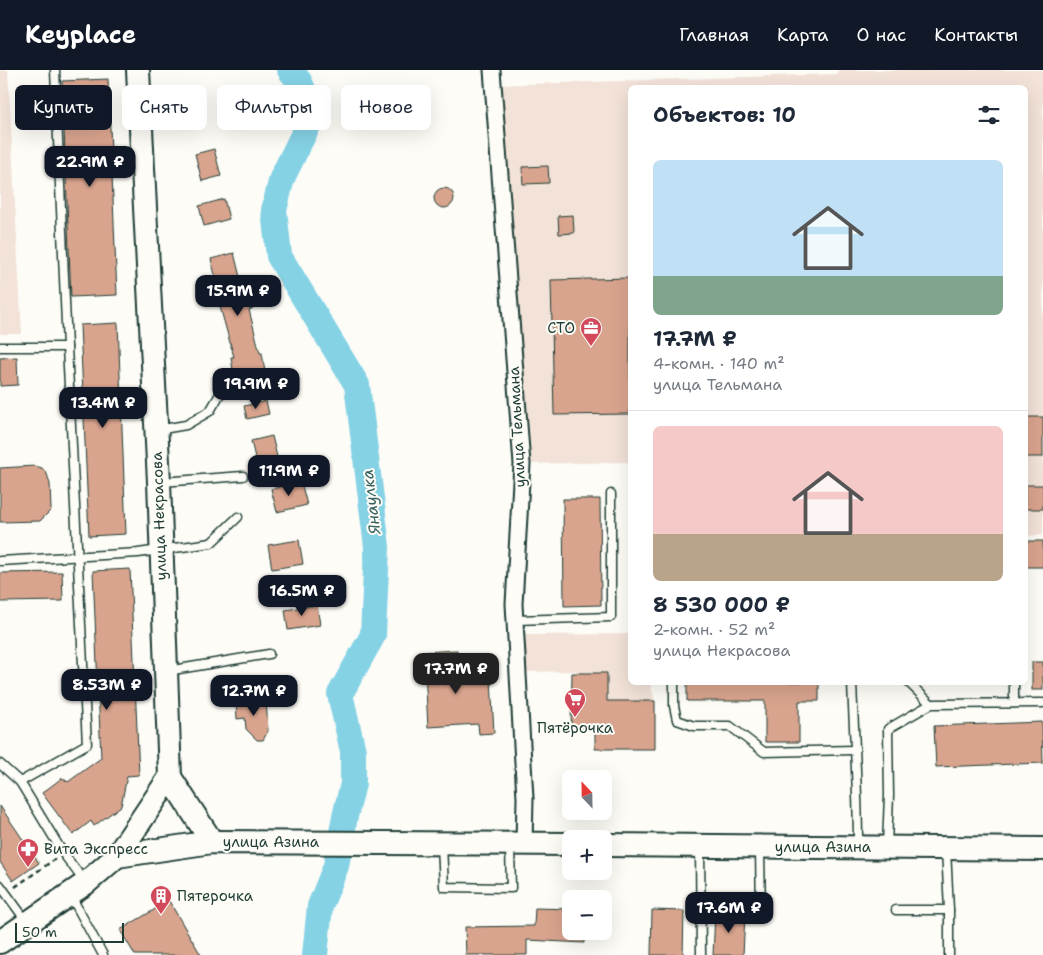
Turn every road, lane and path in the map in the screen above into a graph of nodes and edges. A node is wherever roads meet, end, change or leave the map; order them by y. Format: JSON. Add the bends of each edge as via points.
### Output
{"nodes":[{"id":1,"x":56,"y":70,"type":"edge"},
{"id":2,"x":138,"y":70,"type":"edge"},
{"id":3,"x":492,"y":70,"type":"edge"},
{"id":4,"x":67,"y":346,"type":"junction"},
{"id":5,"x":0,"y":347,"type":"edge"},
{"id":6,"x":223,"y":389,"type":"dead end"},
{"id":7,"x":155,"y":431,"type":"junction"},
{"id":8,"x":243,"y":476,"type":"dead end"},
{"id":9,"x":159,"y":482,"type":"junction"},
{"id":10,"x":611,"y":494,"type":"dead end"},
{"id":11,"x":238,"y":517,"type":"dead end"},
{"id":12,"x":161,"y":551,"type":"junction"},
{"id":13,"x":78,"y":556,"type":"junction"},
{"id":14,"x":0,"y":561,"type":"edge"},
{"id":15,"x":516,"y":620,"type":"junction"},
{"id":16,"x":269,"y":654,"type":"dead end"},
{"id":17,"x":165,"y":672,"type":"junction"},
{"id":18,"x":674,"y":685,"type":"edge"},
{"id":19,"x":852,"y":685,"type":"edge"},
{"id":20,"x":911,"y":685,"type":"edge"},
{"id":21,"x":1014,"y":685,"type":"edge"},
{"id":22,"x":1014,"y":703,"type":"junction"},
{"id":23,"x":1043,"y":703,"type":"edge"},
{"id":24,"x":931,"y":704,"type":"junction"},
{"id":25,"x":854,"y":750,"type":"junction"},
{"id":26,"x":0,"y":764,"type":"edge"},
{"id":27,"x":170,"y":777,"type":"junction"},
{"id":28,"x":20,"y":782,"type":"junction"},
{"id":29,"x":212,"y":842,"type":"junction"},
{"id":30,"x":442,"y":843,"type":"junction"},
{"id":31,"x":517,"y":844,"type":"junction"},
{"id":32,"x":562,"y":844,"type":"edge"},
{"id":33,"x":612,"y":845,"type":"edge"},
{"id":34,"x":700,"y":846,"type":"junction"},
{"id":35,"x":858,"y":846,"type":"junction"},
{"id":36,"x":760,"y":847,"type":"junction"},
{"id":37,"x":887,"y":847,"type":"junction"},
{"id":38,"x":946,"y":848,"type":"junction"},
{"id":39,"x":1043,"y":849,"type":"edge"},
{"id":40,"x":63,"y":853,"type":"junction"},
{"id":41,"x":117,"y":856,"type":"junction"},
{"id":42,"x":0,"y":885,"type":"edge"},
{"id":43,"x":78,"y":888,"type":"junction"},
{"id":44,"x":6,"y":893,"type":"junction"},
{"id":45,"x":896,"y":910,"type":"dead end"},
{"id":46,"x":948,"y":910,"type":"junction"},
{"id":47,"x":761,"y":916,"type":"dead end"},
{"id":48,"x":28,"y":923,"type":"junction"},
{"id":49,"x":0,"y":942,"type":"edge"},
{"id":50,"x":103,"y":955,"type":"edge"},
{"id":51,"x":701,"y":955,"type":"edge"},
{"id":52,"x":949,"y":955,"type":"edge"}],
"edges":[{"from":1,"to":4,"type":"lane"},
{"from":2,"to":7,"type":"street","name":"улица Некрасова"},
{"from":3,"to":15,"type":"street","name":"улица Тельмана","via":[[522,464],[514,604]]},
{"from":4,"to":5,"type":"lane"},
{"from":4,"to":13,"type":"lane"},
{"from":6,"to":7,"type":"lane","via":[[210,411],[186,426]]},
{"from":7,"to":9,"type":"street","name":"улица Некрасова"},
{"from":8,"to":9,"type":"lane"},
{"from":9,"to":12,"type":"street","name":"улица Некрасова"},
{"from":10,"to":15,"type":"lane","via":[[611,617]]},
{"from":11,"to":12,"type":"lane","via":[[211,543]]},
{"from":12,"to":13,"type":"lane"},
{"from":12,"to":17,"type":"street","name":"улица Некрасова"},
{"from":13,"to":14,"type":"lane"},
{"from":13,"to":28,"type":"lane","via":[[87,744]]},
{"from":15,"to":31,"type":"street","name":"улица Тельмана","via":[[525,798]]},
{"from":16,"to":17,"type":"lane"},
{"from":17,"to":27,"type":"street","name":"улица Некрасова"},
{"from":18,"to":25,"type":"lane","via":[[677,720],[694,726],[730,726],[764,752]]},
{"from":19,"to":25,"type":"lane"},
{"from":20,"to":24,"type":"lane"},
{"from":21,"to":22,"type":"lane"},
{"from":22,"to":23,"type":"lane"},
{"from":22,"to":24,"type":"lane"},
{"from":24,"to":37,"type":"lane","via":[[888,729]]},
{"from":25,"to":35,"type":"lane"},
{"from":26,"to":28,"type":"lane"},
{"from":27,"to":29,"type":"street"},
{"from":27,"to":41,"type":"street"},
{"from":28,"to":40,"type":"lane"},
{"from":29,"to":30,"type":"street","name":"улица Азина"},
{"from":29,"to":41,"type":"street","name":"улица Азина"},
{"from":30,"to":31,"type":"street","name":"улица Азина"},
{"from":30,"to":31,"type":"lane","via":[[444,887],[511,888]]},
{"from":31,"to":32,"type":"street","name":"улица Азина"},
{"from":33,"to":34,"type":"street","name":"улица Азина"},
{"from":34,"to":36,"type":"street","name":"улица Азина"},
{"from":34,"to":51,"type":"lane"},
{"from":35,"to":36,"type":"street","name":"улица Азина"},
{"from":35,"to":37,"type":"street","name":"улица Азина"},
{"from":36,"to":47,"type":"lane"},
{"from":37,"to":38,"type":"street","name":"улица Азина"},
{"from":38,"to":39,"type":"street","name":"улица Азина"},
{"from":38,"to":46,"type":"lane"},
{"from":40,"to":43,"type":"lane"},
{"from":40,"to":44,"type":"path"},
{"from":41,"to":43,"type":"street"},
{"from":42,"to":44,"type":"lane"},
{"from":43,"to":48,"type":"street"},
{"from":43,"to":50,"type":"lane"},
{"from":44,"to":48,"type":"lane"},
{"from":45,"to":46,"type":"lane"},
{"from":46,"to":52,"type":"lane"},
{"from":48,"to":49,"type":"street"}]}
